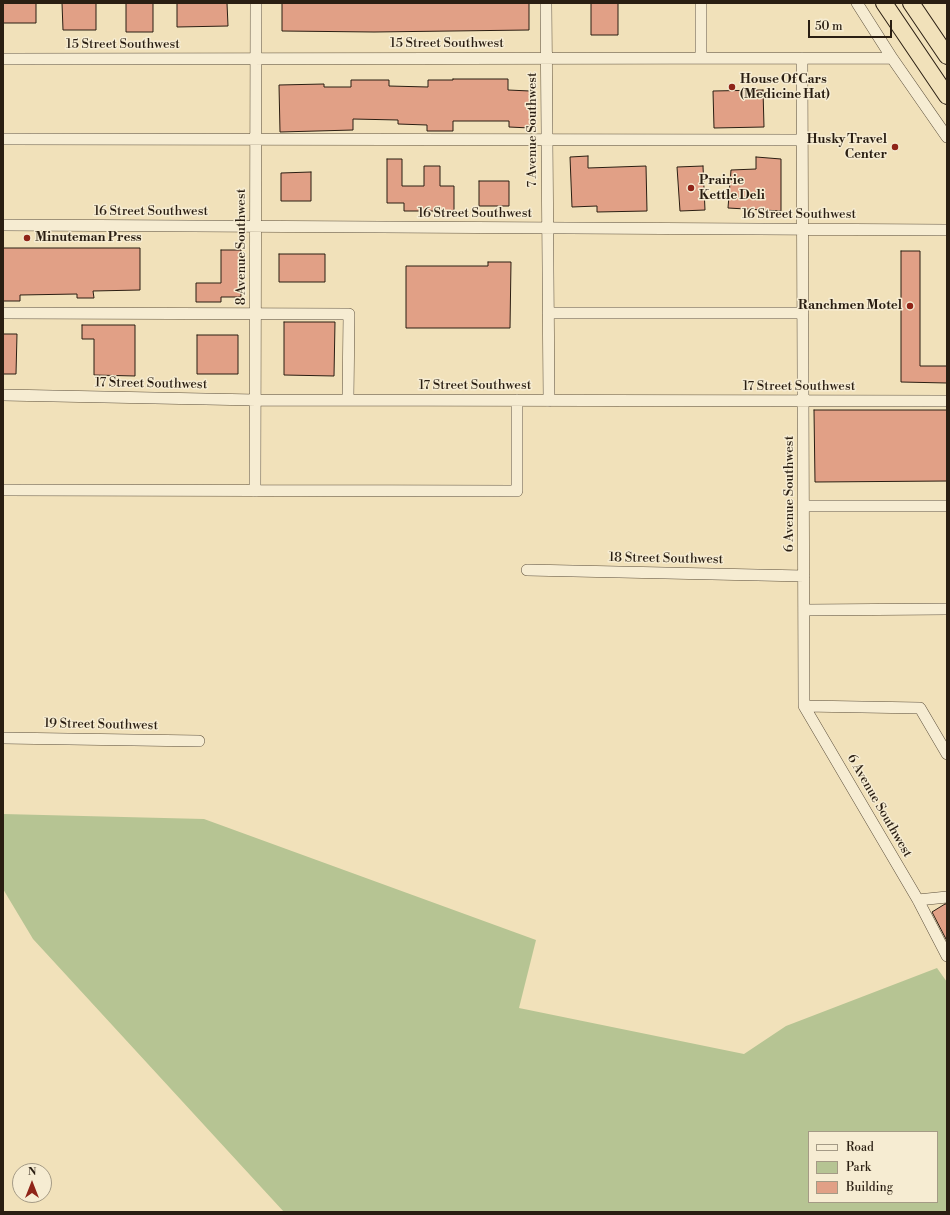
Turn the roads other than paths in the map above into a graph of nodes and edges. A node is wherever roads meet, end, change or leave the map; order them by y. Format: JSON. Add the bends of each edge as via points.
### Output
{"nodes":[{"id":1,"x":256,"y":3,"type":"edge"},
{"id":2,"x":546,"y":3,"type":"edge"},
{"id":3,"x":701,"y":3,"type":"edge"},
{"id":4,"x":857,"y":3,"type":"edge"},
{"id":5,"x":884,"y":3,"type":"edge"},
{"id":6,"x":911,"y":3,"type":"edge"},
{"id":7,"x":947,"y":56,"type":"edge"},
{"id":8,"x":546,"y":58,"type":"junction"},
{"id":9,"x":701,"y":58,"type":"junction"},
{"id":10,"x":802,"y":58,"type":"junction"},
{"id":11,"x":892,"y":58,"type":"junction"},
{"id":12,"x":3,"y":59,"type":"edge"},
{"id":13,"x":256,"y":59,"type":"junction"},
{"id":14,"x":947,"y":96,"type":"edge"},
{"id":15,"x":947,"y":137,"type":"edge"},
{"id":16,"x":3,"y":139,"type":"edge"},
{"id":17,"x":547,"y":139,"type":"junction"},
{"id":18,"x":256,"y":140,"type":"junction"},
{"id":19,"x":802,"y":140,"type":"junction"},
{"id":20,"x":3,"y":225,"type":"edge"},
{"id":21,"x":256,"y":227,"type":"junction"},
{"id":22,"x":548,"y":228,"type":"junction"},
{"id":23,"x":802,"y":230,"type":"junction"},
{"id":24,"x":947,"y":230,"type":"edge"},
{"id":25,"x":3,"y":313,"type":"edge"},
{"id":26,"x":548,"y":313,"type":"junction"},
{"id":27,"x":803,"y":313,"type":"junction"},
{"id":28,"x":256,"y":314,"type":"junction"},
{"id":29,"x":3,"y":395,"type":"edge"},
{"id":30,"x":256,"y":400,"type":"junction"},
{"id":31,"x":348,"y":400,"type":"junction"},
{"id":32,"x":517,"y":400,"type":"junction"},
{"id":33,"x":549,"y":401,"type":"junction"},
{"id":34,"x":803,"y":401,"type":"junction"},
{"id":35,"x":947,"y":401,"type":"edge"},
{"id":36,"x":3,"y":490,"type":"edge"},
{"id":37,"x":255,"y":491,"type":"junction"},
{"id":38,"x":804,"y":506,"type":"junction"},
{"id":39,"x":947,"y":506,"type":"edge"},
{"id":40,"x":527,"y":570,"type":"dead end"},
{"id":41,"x":804,"y":576,"type":"junction"},
{"id":42,"x":947,"y":609,"type":"edge"},
{"id":43,"x":804,"y":610,"type":"junction"},
{"id":44,"x":804,"y":706,"type":"junction"},
{"id":45,"x":3,"y":738,"type":"edge"},
{"id":46,"x":200,"y":741,"type":"dead end"},
{"id":47,"x":947,"y":754,"type":"edge"},
{"id":48,"x":947,"y":897,"type":"edge"},
{"id":49,"x":918,"y":900,"type":"junction"},
{"id":50,"x":947,"y":956,"type":"edge"}],
"edges":[{"from":1,"to":13,"type":"street","name":"8 Avenue Southwest"},
{"from":2,"to":8,"type":"street","name":"7 Avenue Southwest"},
{"from":3,"to":9,"type":"street"},
{"from":4,"to":11,"type":"street"},
{"from":5,"to":14,"type":"highway"},
{"from":6,"to":7,"type":"highway"},
{"from":8,"to":9,"type":"street","name":"15 Street Southwest"},
{"from":8,"to":13,"type":"street","name":"15 Street Southwest"},
{"from":8,"to":17,"type":"street","name":"7 Avenue Southwest"},
{"from":9,"to":10,"type":"street","name":"15 Street Southwest"},
{"from":10,"to":11,"type":"street","name":"15 Street Southwest"},
{"from":10,"to":19,"type":"street","name":"6 Avenue Southwest"},
{"from":11,"to":15,"type":"street"},
{"from":12,"to":13,"type":"street","name":"15 Street Southwest"},
{"from":13,"to":18,"type":"street","name":"8 Avenue Southwest"},
{"from":16,"to":18,"type":"street"},
{"from":17,"to":18,"type":"street"},
{"from":17,"to":19,"type":"street"},
{"from":17,"to":22,"type":"street","name":"7 Avenue Southwest"},
{"from":18,"to":21,"type":"street","name":"8 Avenue Southwest"},
{"from":19,"to":23,"type":"street","name":"6 Avenue Southwest"},
{"from":20,"to":21,"type":"street","name":"16 Street Southwest"},
{"from":21,"to":22,"type":"street","name":"16 Street Southwest"},
{"from":21,"to":28,"type":"street","name":"8 Avenue Southwest"},
{"from":22,"to":23,"type":"street","name":"16 Street Southwest"},
{"from":22,"to":26,"type":"street","name":"7 Avenue Southwest"},
{"from":23,"to":24,"type":"street","name":"16 Street Southwest"},
{"from":23,"to":27,"type":"street","name":"6 Avenue Southwest"},
{"from":25,"to":28,"type":"street"},
{"from":26,"to":27,"type":"street"},
{"from":26,"to":33,"type":"street","name":"7 Avenue Southwest"},
{"from":27,"to":34,"type":"street","name":"6 Avenue Southwest"},
{"from":28,"to":30,"type":"street","name":"8 Avenue Southwest"},
{"from":28,"to":31,"type":"street","via":[[349,314]]},
{"from":29,"to":30,"type":"street","name":"17 Street Southwest"},
{"from":30,"to":31,"type":"street","name":"17 Street Southwest"},
{"from":30,"to":37,"type":"street","name":"8 Avenue Southwest"},
{"from":31,"to":32,"type":"street","name":"17 Street Southwest"},
{"from":32,"to":33,"type":"street","name":"17 Street Southwest"},
{"from":32,"to":37,"type":"street","via":[[517,491]]},
{"from":33,"to":34,"type":"street","name":"17 Street Southwest"},
{"from":34,"to":35,"type":"street","name":"17 Street Southwest"},
{"from":34,"to":38,"type":"street","name":"6 Avenue Southwest"},
{"from":36,"to":37,"type":"street"},
{"from":38,"to":39,"type":"street"},
{"from":38,"to":41,"type":"street","name":"6 Avenue Southwest"},
{"from":40,"to":41,"type":"street","name":"18 Street Southwest"},
{"from":41,"to":43,"type":"street","name":"6 Avenue Southwest"},
{"from":42,"to":43,"type":"street"},
{"from":43,"to":44,"type":"street","name":"6 Avenue Southwest"},
{"from":44,"to":47,"type":"street","via":[[920,708]]},
{"from":44,"to":49,"type":"street","name":"6 Avenue Southwest"},
{"from":45,"to":46,"type":"street","name":"19 Street Southwest"},
{"from":48,"to":49,"type":"street"},
{"from":49,"to":50,"type":"street","name":"6 Avenue Southwest"}]}
